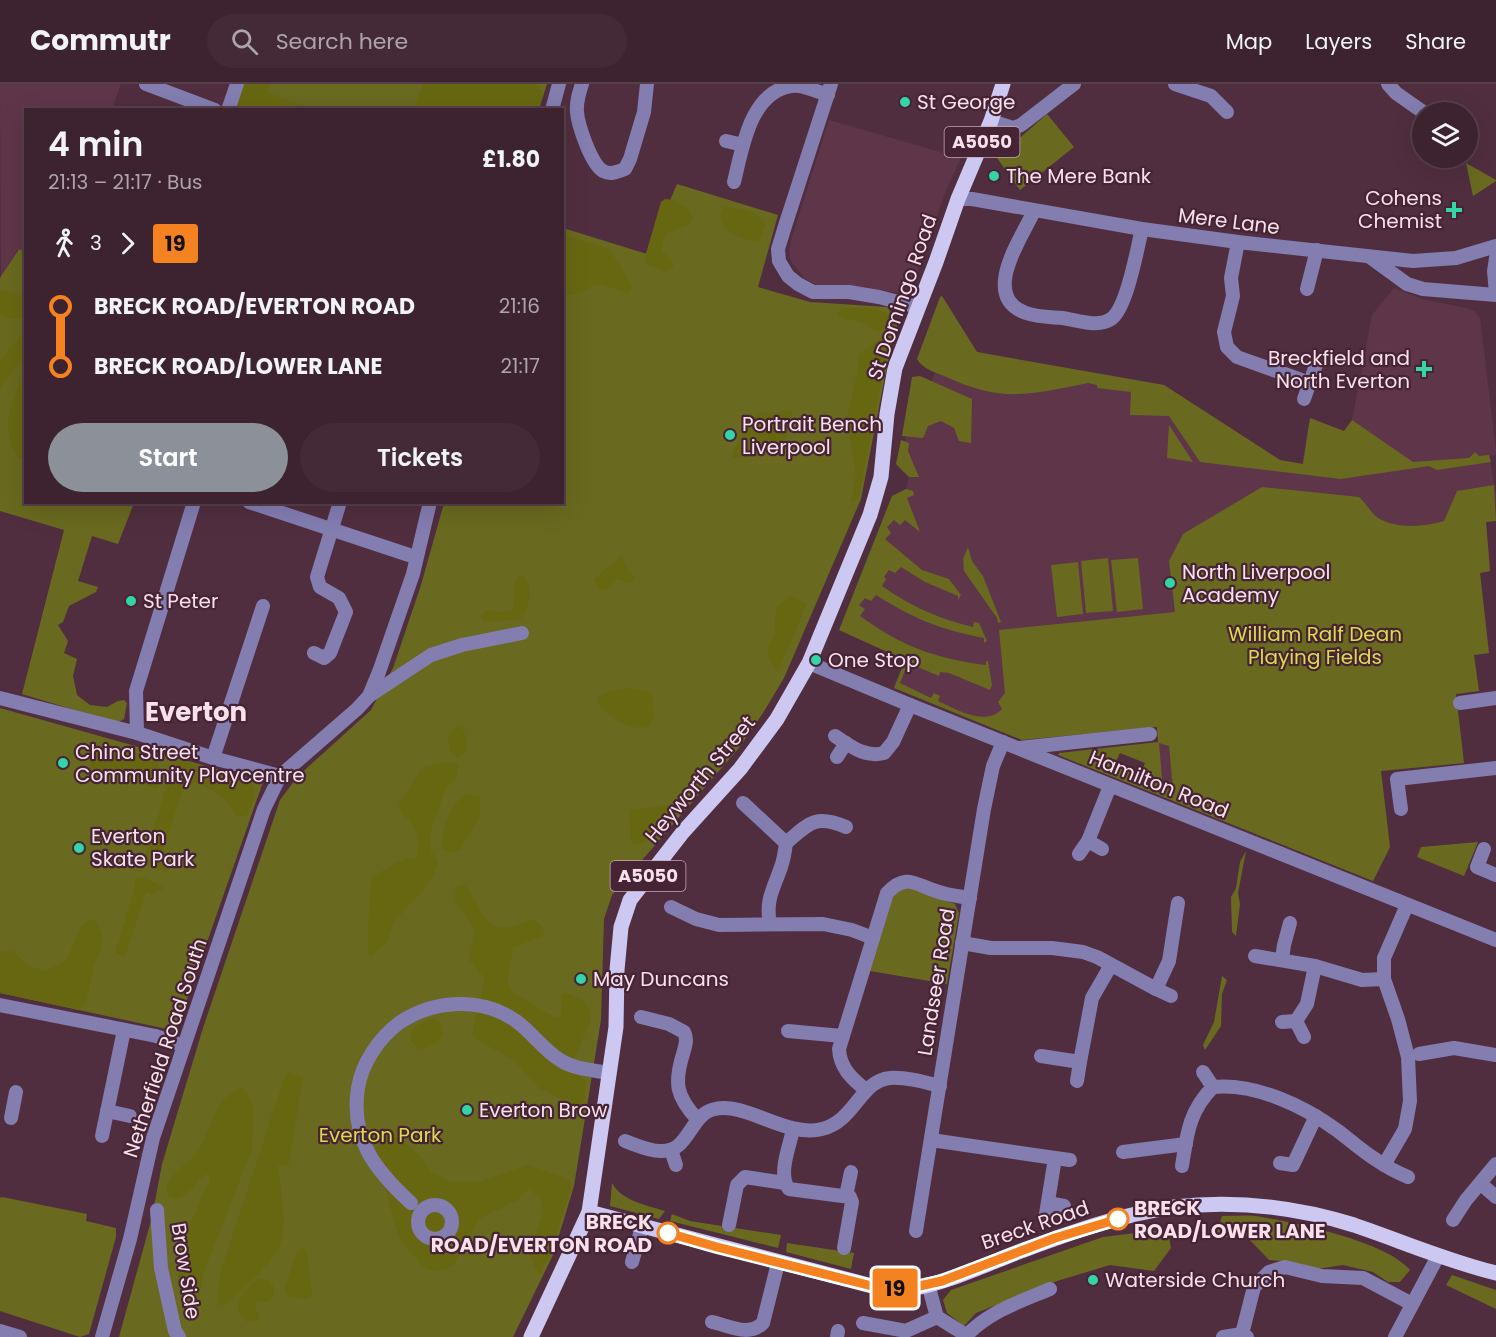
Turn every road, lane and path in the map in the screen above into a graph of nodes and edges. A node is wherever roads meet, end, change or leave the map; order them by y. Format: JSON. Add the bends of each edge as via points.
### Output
{"nodes":[{"id":1,"x":146,"y":84,"type":"edge"},
{"id":2,"x":237,"y":84,"type":"edge"},
{"id":3,"x":559,"y":84,"type":"edge"},
{"id":4,"x":582,"y":84,"type":"edge"},
{"id":5,"x":647,"y":84,"type":"edge"},
{"id":6,"x":1002,"y":84,"type":"edge"},
{"id":7,"x":1074,"y":84,"type":"edge"},
{"id":8,"x":1175,"y":84,"type":"edge"},
{"id":9,"x":1388,"y":84,"type":"edge"},
{"id":10,"x":830,"y":89,"type":"edge"},
{"id":11,"x":1412,"y":104,"type":"edge"},
{"id":12,"x":210,"y":108,"type":"edge"},
{"id":13,"x":229,"y":108,"type":"edge"},
{"id":14,"x":553,"y":108,"type":"edge"},
{"id":15,"x":1227,"y":112,"type":"dead end"},
{"id":16,"x":991,"y":122,"type":"junction"},
{"id":17,"x":726,"y":141,"type":"dead end"},
{"id":18,"x":743,"y":145,"type":"junction"},
{"id":19,"x":734,"y":182,"type":"dead end"},
{"id":20,"x":958,"y":199,"type":"junction"},
{"id":21,"x":1034,"y":211,"type":"junction"},
{"id":22,"x":1142,"y":229,"type":"junction"},
{"id":23,"x":1238,"y":242,"type":"junction"},
{"id":24,"x":1496,"y":246,"type":"edge"},
{"id":25,"x":1317,"y":250,"type":"junction"},
{"id":26,"x":1368,"y":255,"type":"junction"},
{"id":27,"x":1496,"y":258,"type":"edge"},
{"id":28,"x":1307,"y":289,"type":"dead end"},
{"id":29,"x":1496,"y":294,"type":"edge"},
{"id":30,"x":918,"y":307,"type":"junction"},
{"id":31,"x":1316,"y":365,"type":"dead end"},
{"id":32,"x":1310,"y":383,"type":"junction"},
{"id":33,"x":1304,"y":399,"type":"dead end"},
{"id":34,"x":193,"y":504,"type":"edge"},
{"id":35,"x":255,"y":504,"type":"edge"},
{"id":36,"x":339,"y":504,"type":"edge"},
{"id":37,"x":429,"y":504,"type":"edge"},
{"id":38,"x":331,"y":530,"type":"junction"},
{"id":39,"x":416,"y":557,"type":"junction"},
{"id":40,"x":263,"y":606,"type":"dead end"},
{"id":41,"x":522,"y":633,"type":"dead end"},
{"id":42,"x":314,"y":653,"type":"dead end"},
{"id":43,"x":809,"y":663,"type":"junction"},
{"id":44,"x":369,"y":696,"type":"junction"},
{"id":45,"x":0,"y":698,"type":"edge"},
{"id":46,"x":1496,"y":698,"type":"edge"},
{"id":47,"x":1460,"y":703,"type":"dead end"},
{"id":48,"x":910,"y":705,"type":"junction"},
{"id":49,"x":137,"y":733,"type":"junction"},
{"id":50,"x":1150,"y":734,"type":"dead end"},
{"id":51,"x":1003,"y":742,"type":"junction"},
{"id":52,"x":1017,"y":748,"type":"junction"},
{"id":53,"x":837,"y":757,"type":"dead end"},
{"id":54,"x":213,"y":758,"type":"junction"},
{"id":55,"x":1496,"y":768,"type":"edge"},
{"id":56,"x":280,"y":776,"type":"junction"},
{"id":57,"x":1110,"y":786,"type":"junction"},
{"id":58,"x":743,"y":803,"type":"dead end"},
{"id":59,"x":1401,"y":809,"type":"dead end"},
{"id":60,"x":846,"y":827,"type":"dead end"},
{"id":61,"x":1088,"y":841,"type":"junction"},
{"id":62,"x":786,"y":843,"type":"junction"},
{"id":63,"x":1102,"y":849,"type":"dead end"},
{"id":64,"x":1484,"y":849,"type":"dead end"},
{"id":65,"x":1079,"y":854,"type":"dead end"},
{"id":66,"x":1496,"y":875,"type":"edge"},
{"id":67,"x":970,"y":898,"type":"junction"},
{"id":68,"x":1178,"y":903,"type":"dead end"},
{"id":69,"x":1407,"y":905,"type":"junction"},
{"id":70,"x":671,"y":907,"type":"dead end"},
{"id":71,"x":1290,"y":923,"type":"dead end"},
{"id":72,"x":770,"y":924,"type":"junction"},
{"id":73,"x":873,"y":938,"type":"junction"},
{"id":74,"x":1496,"y":940,"type":"edge"},
{"id":75,"x":962,"y":943,"type":"junction"},
{"id":76,"x":1254,"y":956,"type":"dead end"},
{"id":77,"x":1282,"y":959,"type":"junction"},
{"id":78,"x":1111,"y":965,"type":"junction"},
{"id":79,"x":1316,"y":966,"type":"junction"},
{"id":80,"x":1384,"y":979,"type":"junction"},
{"id":81,"x":1155,"y":989,"type":"junction"},
{"id":82,"x":1171,"y":996,"type":"dead end"},
{"id":83,"x":0,"y":1005,"type":"edge"},
{"id":84,"x":641,"y":1017,"type":"dead end"},
{"id":85,"x":124,"y":1030,"type":"junction"},
{"id":86,"x":788,"y":1031,"type":"dead end"},
{"id":87,"x":842,"y":1036,"type":"junction"},
{"id":88,"x":1304,"y":1036,"type":"dead end"},
{"id":89,"x":184,"y":1046,"type":"junction"},
{"id":90,"x":1419,"y":1054,"type":"dead end"},
{"id":91,"x":1496,"y":1055,"type":"edge"},
{"id":92,"x":1041,"y":1056,"type":"dead end"},
{"id":93,"x":1080,"y":1062,"type":"junction"},
{"id":94,"x":1203,"y":1072,"type":"dead end"},
{"id":95,"x":608,"y":1073,"type":"junction"},
{"id":96,"x":1077,"y":1081,"type":"dead end"},
{"id":97,"x":940,"y":1086,"type":"junction"},
{"id":98,"x":1213,"y":1087,"type":"junction"},
{"id":99,"x":866,"y":1090,"type":"junction"},
{"id":100,"x":107,"y":1111,"type":"junction"},
{"id":101,"x":129,"y":1116,"type":"dead end"},
{"id":102,"x":1316,"y":1116,"type":"junction"},
{"id":103,"x":697,"y":1119,"type":"junction"},
{"id":104,"x":794,"y":1129,"type":"junction"},
{"id":105,"x":102,"y":1136,"type":"dead end"},
{"id":106,"x":932,"y":1140,"type":"junction"},
{"id":107,"x":625,"y":1141,"type":"dead end"},
{"id":108,"x":1185,"y":1144,"type":"junction"},
{"id":109,"x":671,"y":1150,"type":"junction"},
{"id":110,"x":1123,"y":1152,"type":"dead end"},
{"id":111,"x":1055,"y":1158,"type":"junction"},
{"id":112,"x":1070,"y":1160,"type":"dead end"},
{"id":113,"x":1280,"y":1163,"type":"dead end"},
{"id":114,"x":1496,"y":1164,"type":"edge"},
{"id":115,"x":676,"y":1165,"type":"dead end"},
{"id":116,"x":1384,"y":1165,"type":"junction"},
{"id":117,"x":1182,"y":1166,"type":"dead end"},
{"id":118,"x":851,"y":1172,"type":"dead end"},
{"id":119,"x":1407,"y":1177,"type":"dead end"},
{"id":120,"x":784,"y":1183,"type":"junction"},
{"id":121,"x":1481,"y":1184,"type":"junction"},
{"id":122,"x":846,"y":1196,"type":"junction"},
{"id":123,"x":1496,"y":1197,"type":"edge"},
{"id":124,"x":1048,"y":1203,"type":"junction"},
{"id":125,"x":1064,"y":1206,"type":"dead end"},
{"id":126,"x":157,"y":1210,"type":"dead end"},
{"id":127,"x":422,"y":1212,"type":"dead end"},
{"id":128,"x":589,"y":1212,"type":"junction"},
{"id":129,"x":1045,"y":1220,"type":"dead end"},
{"id":130,"x":1453,"y":1220,"type":"dead end"},
{"id":131,"x":729,"y":1225,"type":"dead end"},
{"id":132,"x":642,"y":1227,"type":"junction"},
{"id":133,"x":916,"y":1231,"type":"dead end"},
{"id":134,"x":844,"y":1248,"type":"dead end"},
{"id":135,"x":1438,"y":1256,"type":"junction"},
{"id":136,"x":632,"y":1262,"type":"dead end"},
{"id":137,"x":778,"y":1263,"type":"junction"},
{"id":138,"x":1496,"y":1273,"type":"edge"},
{"id":139,"x":928,"y":1284,"type":"junction"},
{"id":140,"x":1050,"y":1289,"type":"dead end"},
{"id":141,"x":1412,"y":1304,"type":"junction"},
{"id":142,"x":937,"y":1317,"type":"junction"},
{"id":143,"x":712,"y":1322,"type":"dead end"},
{"id":144,"x":863,"y":1323,"type":"dead end"},
{"id":145,"x":726,"y":1331,"type":"edge"},
{"id":146,"x":3,"y":1333,"type":"edge"},
{"id":147,"x":1400,"y":1335,"type":"edge"},
{"id":148,"x":534,"y":1336,"type":"edge"},
{"id":149,"x":966,"y":1336,"type":"edge"},
{"id":150,"x":1244,"y":1336,"type":"edge"},
{"id":151,"x":20,"y":1337,"type":"edge"},
{"id":152,"x":102,"y":1337,"type":"edge"},
{"id":153,"x":178,"y":1337,"type":"edge"},
{"id":154,"x":1223,"y":1337,"type":"edge"}],
"edges":[{"from":1,"to":12,"type":"street"},
{"from":2,"to":13,"type":"street"},
{"from":3,"to":14,"type":"street"},
{"from":4,"to":5,"type":"street","via":[[577,112],[582,134],[595,163],[610,173],[625,169],[630,159],[644,112]]},
{"from":6,"to":16,"type":"main road","name":"St Domingo Road","number":"A5050"},
{"from":7,"to":16,"type":"street","via":[[1021,125],[1013,128]]},
{"from":8,"to":15,"type":"street","via":[[1211,96]]},
{"from":9,"to":11,"type":"street"},
{"from":10,"to":18,"type":"street","via":[[793,85],[777,90],[754,116]]},
{"from":10,"to":30,"type":"street","via":[[778,249],[778,261],[788,276],[813,292],[849,292]]},
{"from":16,"to":20,"type":"main road","name":"St Domingo Road","number":"A5050"},
{"from":17,"to":18,"type":"street"},
{"from":18,"to":19,"type":"street"},
{"from":20,"to":21,"type":"street","name":"Mere Lane"},
{"from":20,"to":30,"type":"main road","name":"St Domingo Road","number":"A5050"},
{"from":21,"to":22,"type":"street","name":"Mere Lane"},
{"from":21,"to":22,"type":"street","via":[[1005,273],[1009,302],[1026,313],[1099,323],[1112,319],[1123,305]]},
{"from":22,"to":23,"type":"street","name":"Mere Lane"},
{"from":23,"to":25,"type":"street","name":"Mere Lane"},
{"from":23,"to":32,"type":"street","via":[[1230,278],[1233,296],[1224,332],[1227,347],[1237,357]]},
{"from":24,"to":26,"type":"street","name":"Mere Lane","via":[[1456,258],[1413,261]]},
{"from":25,"to":26,"type":"street","name":"Mere Lane"},
{"from":25,"to":28,"type":"street"},
{"from":26,"to":29,"type":"street","via":[[1407,284],[1423,289]]},
{"from":27,"to":29,"type":"street"},
{"from":30,"to":43,"type":"main road","name":"St Domingo Road","number":"A5050","via":[[895,368],[881,477],[870,515]]},
{"from":31,"to":32,"type":"street"},
{"from":32,"to":33,"type":"street"},
{"from":34,"to":49,"type":"street","via":[[136,691]]},
{"from":35,"to":38,"type":"street"},
{"from":36,"to":38,"type":"street"},
{"from":37,"to":39,"type":"street"},
{"from":38,"to":39,"type":"street"},
{"from":38,"to":42,"type":"street","via":[[317,577],[320,587],[339,598],[346,612],[330,653],[324,658]]},
{"from":39,"to":44,"type":"street"},
{"from":40,"to":54,"type":"street"},
{"from":41,"to":44,"type":"street","via":[[431,655]]},
{"from":43,"to":48,"type":"street","name":"Hamilton Road"},
{"from":43,"to":95,"type":"main road","name":"Heyworth Street","number":"A5050","via":[[777,719],[740,769],[683,832],[630,900],[621,927],[616,1027]]},
{"from":44,"to":56,"type":"street"},
{"from":45,"to":49,"type":"street"},
{"from":46,"to":47,"type":"street"},
{"from":48,"to":51,"type":"street","name":"Hamilton Road"},
{"from":48,"to":53,"type":"street","via":[[884,753],[870,755],[840,740]]},
{"from":49,"to":54,"type":"street"},
{"from":50,"to":52,"type":"street"},
{"from":51,"to":52,"type":"street","name":"Hamilton Road"},
{"from":51,"to":67,"type":"street","name":"Landseer Road","via":[[988,784]]},
{"from":52,"to":57,"type":"street","name":"Hamilton Road"},
{"from":54,"to":56,"type":"street"},
{"from":55,"to":59,"type":"street","via":[[1397,779]]},
{"from":56,"to":89,"type":"street","name":"Netherfield Road South","via":[[262,815]]},
{"from":57,"to":61,"type":"street"},
{"from":57,"to":69,"type":"street","name":"Hamilton Road"},
{"from":58,"to":62,"type":"street"},
{"from":60,"to":62,"type":"street","via":[[815,820]]},
{"from":61,"to":63,"type":"street"},
{"from":61,"to":65,"type":"street"},
{"from":62,"to":72,"type":"street","via":[[769,899]]},
{"from":64,"to":66,"type":"street","via":[[1477,867]]},
{"from":67,"to":73,"type":"street","via":[[938,892],[912,881],[899,882],[887,893]]},
{"from":67,"to":75,"type":"street","name":"Landseer Road"},
{"from":68,"to":81,"type":"street","via":[[1169,961]]},
{"from":69,"to":74,"type":"street","name":"Hamilton Road"},
{"from":69,"to":80,"type":"street","via":[[1384,958]]},
{"from":70,"to":72,"type":"street","via":[[719,925]]},
{"from":71,"to":77,"type":"street"},
{"from":72,"to":73,"type":"street","via":[[824,924]]},
{"from":73,"to":87,"type":"street"},
{"from":75,"to":78,"type":"street","via":[[991,948],[1067,948]]},
{"from":75,"to":97,"type":"street","name":"Landseer Road"},
{"from":76,"to":77,"type":"street"},
{"from":77,"to":79,"type":"street"},
{"from":78,"to":81,"type":"street"},
{"from":78,"to":93,"type":"street","via":[[1092,998]]},
{"from":79,"to":80,"type":"street","via":[[1362,980]]},
{"from":79,"to":88,"type":"street","via":[[1307,1004],[1289,1021]]},
{"from":80,"to":116,"type":"street","via":[[1404,1039],[1411,1085],[1405,1129]]},
{"from":81,"to":82,"type":"street"},
{"from":83,"to":85,"type":"street"},
{"from":84,"to":103,"type":"street","via":[[684,1032],[686,1042],[677,1083],[682,1100]]},
{"from":85,"to":89,"type":"street"},
{"from":85,"to":100,"type":"street"},
{"from":86,"to":87,"type":"street"},
{"from":87,"to":99,"type":"street","via":[[841,1064]]},
{"from":89,"to":152,"type":"street","name":"Netherfield Road South","via":[[153,1138]]},
{"from":90,"to":91,"type":"street","via":[[1454,1048]]},
{"from":92,"to":93,"type":"street"},
{"from":93,"to":96,"type":"street"},
{"from":94,"to":98,"type":"street"},
{"from":95,"to":127,"type":"street","via":[[571,1066],[558,1059],[516,1020],[489,1007],[448,1004],[408,1017],[373,1051],[361,1077],[359,1123],[368,1151],[386,1180]]},
{"from":95,"to":128,"type":"main road","name":"Heyworth Street","number":"A5050"},
{"from":97,"to":99,"type":"street","via":[[890,1078]]},
{"from":97,"to":106,"type":"street","name":"Landseer Road"},
{"from":98,"to":102,"type":"street","via":[[1256,1091]]},
{"from":98,"to":108,"type":"street","via":[[1197,1105]]},
{"from":99,"to":104,"type":"street","via":[[848,1114],[830,1126]]},
{"from":100,"to":101,"type":"street"},
{"from":100,"to":105,"type":"street"},
{"from":102,"to":113,"type":"street","via":[[1293,1165]]},
{"from":102,"to":116,"type":"street"},
{"from":103,"to":104,"type":"street","via":[[710,1110],[726,1108]]},
{"from":103,"to":109,"type":"street","via":[[683,1142]]},
{"from":104,"to":120,"type":"street"},
{"from":106,"to":111,"type":"street"},
{"from":106,"to":133,"type":"street","name":"Landseer Road"},
{"from":107,"to":109,"type":"street"},
{"from":108,"to":110,"type":"street"},
{"from":108,"to":117,"type":"street"},
{"from":109,"to":115,"type":"street"},
{"from":111,"to":112,"type":"street"},
{"from":111,"to":124,"type":"street"},
{"from":114,"to":121,"type":"street"},
{"from":116,"to":119,"type":"street"},
{"from":118,"to":122,"type":"street"},
{"from":120,"to":122,"type":"street","via":[[789,1189]]},
{"from":120,"to":131,"type":"street","via":[[741,1180]]},
{"from":121,"to":123,"type":"street"},
{"from":121,"to":130,"type":"street"},
{"from":122,"to":134,"type":"street","via":[[852,1202]]},
{"from":124,"to":125,"type":"street"},
{"from":124,"to":129,"type":"street"},
{"from":126,"to":153,"type":"street","name":"Brow Side","via":[[161,1268]]},
{"from":128,"to":132,"type":"main road","name":"Breck Road"},
{"from":128,"to":148,"type":"main road"},
{"from":132,"to":136,"type":"street"},
{"from":132,"to":137,"type":"main road","name":"Breck Road"},
{"from":135,"to":138,"type":"main road","name":"Breck Road"},
{"from":135,"to":139,"type":"main road","name":"Breck Road","via":[[1311,1214],[1226,1204],[1174,1207],[1117,1219]]},
{"from":135,"to":141,"type":"street"},
{"from":137,"to":139,"type":"main road","name":"Breck Road","via":[[872,1286],[906,1289]]},
{"from":137,"to":145,"type":"street","via":[[764,1323],[757,1330]]},
{"from":139,"to":142,"type":"street"},
{"from":140,"to":149,"type":"street","via":[[988,1317]]},
{"from":141,"to":147,"type":"street"},
{"from":141,"to":150,"type":"street","via":[[1363,1278],[1322,1276],[1285,1267],[1269,1272],[1254,1287]]},
{"from":142,"to":144,"type":"street","via":[[906,1331]]},
{"from":142,"to":149,"type":"street"},
{"from":143,"to":145,"type":"street"},
{"from":146,"to":151,"type":"street"},
{"from":150,"to":154,"type":"street"}]}
